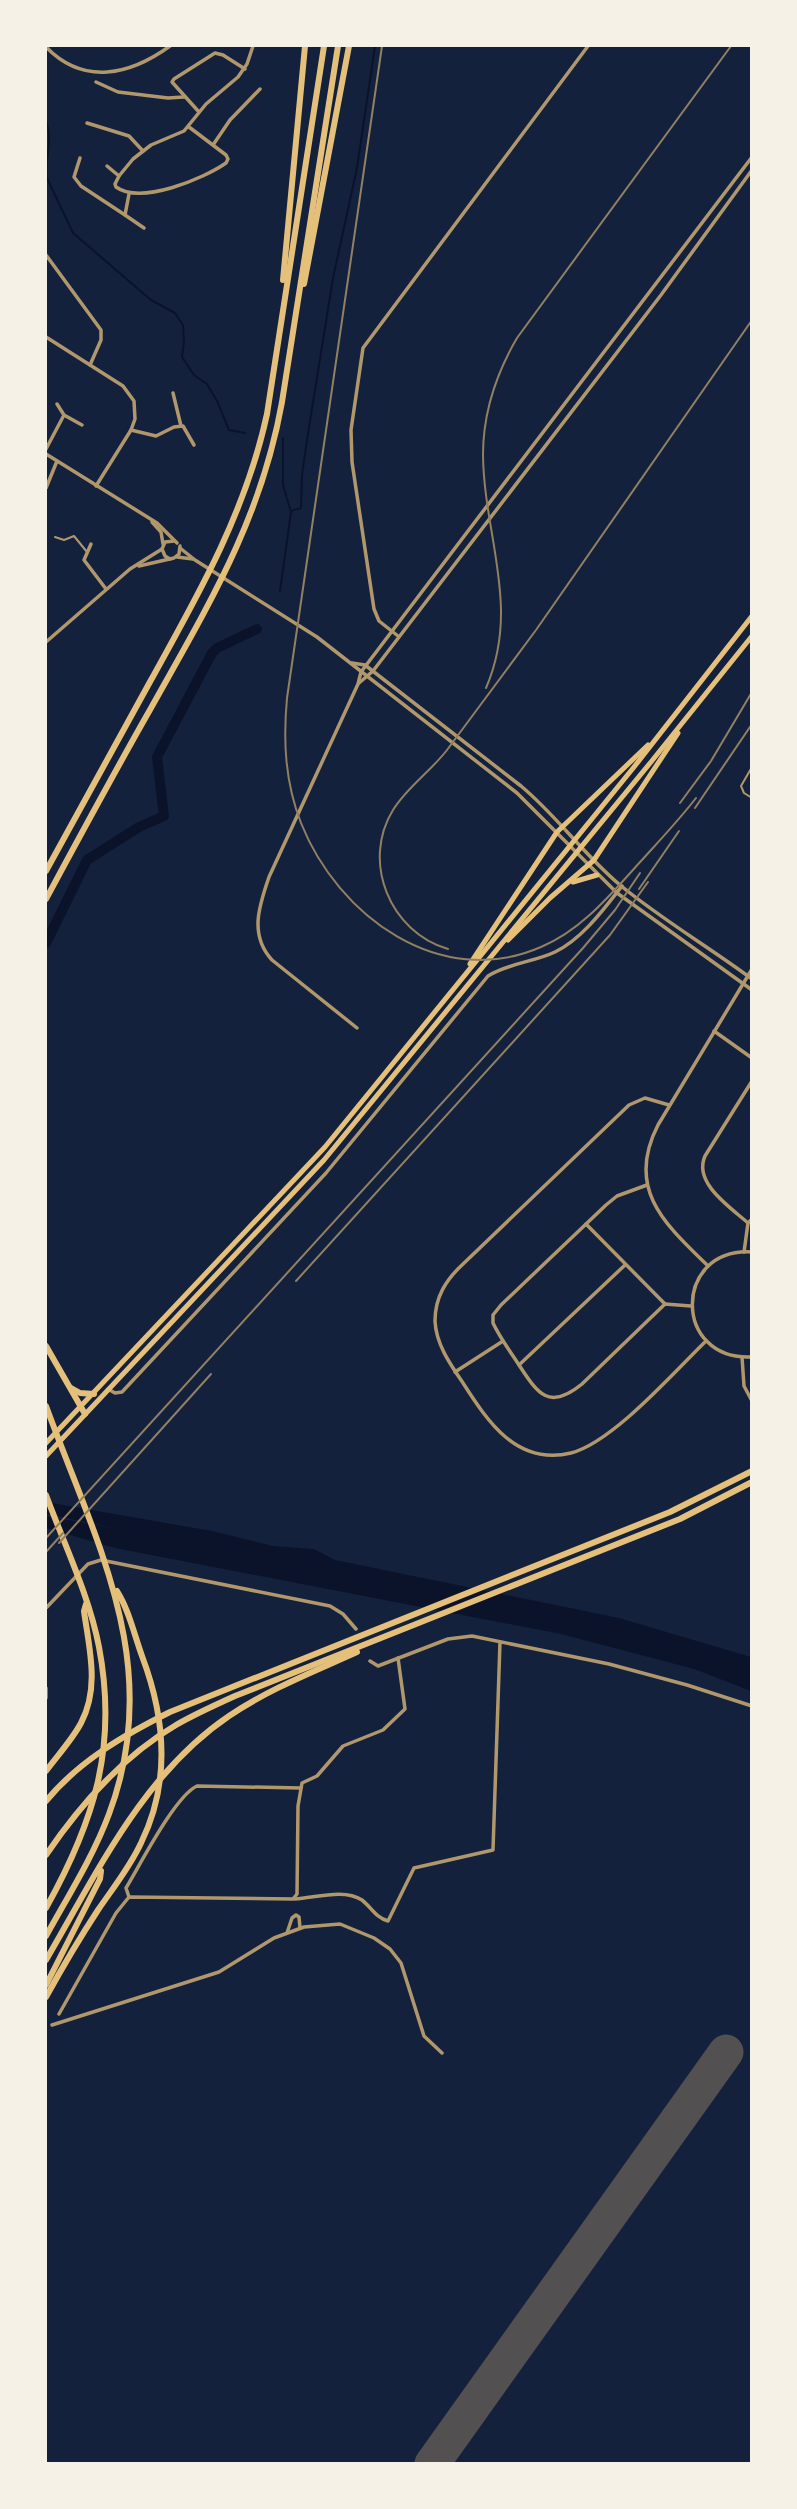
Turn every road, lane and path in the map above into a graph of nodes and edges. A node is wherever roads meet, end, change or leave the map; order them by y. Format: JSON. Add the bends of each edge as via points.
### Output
{"nodes":[{"id":1,"x":170,"y":46,"type":"edge"},
{"id":2,"x":253,"y":46,"type":"edge"},
{"id":3,"x":305,"y":46,"type":"edge"},
{"id":4,"x":324,"y":46,"type":"edge"},
{"id":5,"x":338,"y":46,"type":"edge"},
{"id":6,"x":349,"y":46,"type":"edge"},
{"id":7,"x":588,"y":46,"type":"edge"},
{"id":8,"x":46,"y":47,"type":"edge"},
{"id":9,"x":245,"y":69,"type":"junction"},
{"id":10,"x":96,"y":82,"type":"dead end"},
{"id":11,"x":260,"y":89,"type":"dead end"},
{"id":12,"x":184,"y":97,"type":"junction"},
{"id":13,"x":199,"y":113,"type":"junction"},
{"id":14,"x":87,"y":123,"type":"dead end"},
{"id":15,"x":189,"y":127,"type":"junction"},
{"id":16,"x":213,"y":145,"type":"junction"},
{"id":17,"x":143,"y":151,"type":"junction"},
{"id":18,"x":751,"y":157,"type":"edge"},
{"id":19,"x":80,"y":158,"type":"dead end"},
{"id":20,"x":107,"y":166,"type":"dead end"},
{"id":21,"x":751,"y":170,"type":"edge"},
{"id":22,"x":119,"y":176,"type":"junction"},
{"id":23,"x":129,"y":194,"type":"junction"},
{"id":24,"x":125,"y":215,"type":"junction"},
{"id":25,"x":145,"y":228,"type":"dead end"},
{"id":26,"x":46,"y":255,"type":"edge"},
{"id":27,"x":298,"y":301,"type":"junction"},
{"id":28,"x":46,"y":337,"type":"edge"},
{"id":29,"x":277,"y":341,"type":"junction"},
{"id":30,"x":90,"y":365,"type":"junction"},
{"id":31,"x":173,"y":393,"type":"dead end"},
{"id":32,"x":572,"y":395,"type":"junction"},
{"id":33,"x":579,"y":400,"type":"junction"},
{"id":34,"x":57,"y":404,"type":"dead end"},
{"id":35,"x":64,"y":415,"type":"junction"},
{"id":36,"x":82,"y":425,"type":"dead end"},
{"id":37,"x":181,"y":426,"type":"junction"},
{"id":38,"x":131,"y":430,"type":"junction"},
{"id":39,"x":194,"y":444,"type":"dead end"},
{"id":40,"x":46,"y":452,"type":"edge"},
{"id":41,"x":57,"y":461,"type":"junction"},
{"id":42,"x":96,"y":486,"type":"junction"},
{"id":43,"x":46,"y":488,"type":"edge"},
{"id":44,"x":148,"y":518,"type":"junction"},
{"id":45,"x":55,"y":537,"type":"dead end"},
{"id":46,"x":177,"y":543,"type":"junction"},
{"id":47,"x":91,"y":544,"type":"dead end"},
{"id":48,"x":162,"y":547,"type":"junction"},
{"id":49,"x":180,"y":548,"type":"junction"},
{"id":50,"x":87,"y":553,"type":"junction"},
{"id":51,"x":177,"y":557,"type":"junction"},
{"id":52,"x":170,"y":559,"type":"junction"},
{"id":53,"x":195,"y":560,"type":"junction"},
{"id":54,"x":130,"y":569,"type":"junction"},
{"id":55,"x":438,"y":570,"type":"junction"},
{"id":56,"x":445,"y":574,"type":"junction"},
{"id":57,"x":106,"y":589,"type":"junction"},
{"id":58,"x":751,"y":616,"type":"edge"},
{"id":59,"x":391,"y":632,"type":"junction"},
{"id":60,"x":398,"y":636,"type":"junction"},
{"id":61,"x":751,"y":636,"type":"edge"},
{"id":62,"x":46,"y":639,"type":"edge"},
{"id":63,"x":352,"y":663,"type":"junction"},
{"id":64,"x":365,"y":665,"type":"junction"},
{"id":65,"x":373,"y":670,"type":"junction"},
{"id":66,"x":361,"y":672,"type":"junction"},
{"id":67,"x":707,"y":675,"type":"junction"},
{"id":68,"x":367,"y":678,"type":"junction"},
{"id":69,"x":716,"y":681,"type":"junction"},
{"id":70,"x":358,"y":684,"type":"junction"},
{"id":71,"x":665,"y":727,"type":"junction"},
{"id":72,"x":680,"y":727,"type":"junction"},
{"id":73,"x":751,"y":767,"type":"edge"},
{"id":74,"x":751,"y":798,"type":"edge"},
{"id":75,"x":562,"y":832,"type":"junction"},
{"id":76,"x":592,"y":858,"type":"junction"},
{"id":77,"x":587,"y":864,"type":"junction"},
{"id":78,"x":46,"y":870,"type":"edge"},
{"id":79,"x":597,"y":875,"type":"junction"},
{"id":80,"x":568,"y":884,"type":"junction"},
{"id":81,"x":622,"y":886,"type":"junction"},
{"id":82,"x":617,"y":893,"type":"junction"},
{"id":83,"x":46,"y":899,"type":"edge"},
{"id":84,"x":502,"y":945,"type":"junction"},
{"id":85,"x":484,"y":947,"type":"junction"},
{"id":86,"x":751,"y":969,"type":"edge"},
{"id":87,"x":747,"y":976,"type":"junction"},
{"id":88,"x":751,"y":979,"type":"edge"},
{"id":89,"x":742,"y":983,"type":"junction"},
{"id":90,"x":751,"y":990,"type":"edge"},
{"id":91,"x":357,"y":1028,"type":"dead end"},
{"id":92,"x":714,"y":1031,"type":"junction"},
{"id":93,"x":751,"y":1058,"type":"edge"},
{"id":94,"x":751,"y":1081,"type":"edge"},
{"id":95,"x":669,"y":1105,"type":"junction"},
{"id":96,"x":647,"y":1185,"type":"junction"},
{"id":97,"x":750,"y":1221,"type":"edge"},
{"id":98,"x":586,"y":1224,"type":"junction"},
{"id":99,"x":744,"y":1252,"type":"junction"},
{"id":100,"x":751,"y":1252,"type":"edge"},
{"id":101,"x":625,"y":1265,"type":"junction"},
{"id":102,"x":708,"y":1266,"type":"junction"},
{"id":103,"x":665,"y":1304,"type":"junction"},
{"id":104,"x":691,"y":1306,"type":"junction"},
{"id":105,"x":503,"y":1341,"type":"junction"},
{"id":106,"x":706,"y":1341,"type":"junction"},
{"id":107,"x":46,"y":1346,"type":"edge"},
{"id":108,"x":742,"y":1357,"type":"junction"},
{"id":109,"x":751,"y":1357,"type":"edge"},
{"id":110,"x":519,"y":1365,"type":"junction"},
{"id":111,"x":455,"y":1372,"type":"junction"},
{"id":112,"x":67,"y":1384,"type":"junction"},
{"id":113,"x":108,"y":1389,"type":"junction"},
{"id":114,"x":94,"y":1394,"type":"junction"},
{"id":115,"x":751,"y":1401,"type":"edge"},
{"id":116,"x":46,"y":1406,"type":"edge"},
{"id":117,"x":80,"y":1408,"type":"junction"},
{"id":118,"x":85,"y":1415,"type":"junction"},
{"id":119,"x":46,"y":1443,"type":"edge"},
{"id":120,"x":46,"y":1456,"type":"edge"},
{"id":121,"x":751,"y":1471,"type":"edge"},
{"id":122,"x":751,"y":1482,"type":"edge"},
{"id":123,"x":46,"y":1495,"type":"edge"},
{"id":124,"x":112,"y":1583,"type":"junction"},
{"id":125,"x":86,"y":1602,"type":"junction"},
{"id":126,"x":46,"y":1608,"type":"edge"},
{"id":127,"x":356,"y":1629,"type":"dead end"},
{"id":128,"x":380,"y":1639,"type":"junction"},
{"id":129,"x":500,"y":1642,"type":"junction"},
{"id":130,"x":398,"y":1658,"type":"junction"},
{"id":131,"x":370,"y":1661,"type":"dead end"},
{"id":132,"x":46,"y":1688,"type":"edge"},
{"id":133,"x":46,"y":1698,"type":"edge"},
{"id":134,"x":751,"y":1706,"type":"edge"},
{"id":135,"x":46,"y":1771,"type":"edge"},
{"id":136,"x":301,"y":1788,"type":"junction"},
{"id":137,"x":46,"y":1799,"type":"edge"},
{"id":138,"x":46,"y":1855,"type":"edge"},
{"id":139,"x":103,"y":1862,"type":"junction"},
{"id":140,"x":129,"y":1897,"type":"junction"},
{"id":141,"x":293,"y":1899,"type":"junction"},
{"id":142,"x":46,"y":1909,"type":"edge"},
{"id":143,"x":300,"y":1928,"type":"junction"},
{"id":144,"x":287,"y":1933,"type":"junction"},
{"id":145,"x":46,"y":1936,"type":"edge"},
{"id":146,"x":46,"y":1960,"type":"edge"},
{"id":147,"x":46,"y":1985,"type":"edge"},
{"id":148,"x":46,"y":1997,"type":"edge"},
{"id":149,"x":59,"y":2014,"type":"dead end"},
{"id":150,"x":52,"y":2025,"type":"dead end"},
{"id":151,"x":442,"y":2053,"type":"dead end"}],
"edges":[{"from":1,"to":8,"type":"street","via":[[138,66],[103,72],[72,65]]},
{"from":2,"to":9,"type":"street"},
{"from":3,"to":29,"type":"highway"},
{"from":4,"to":29,"type":"highway"},
{"from":5,"to":27,"type":"highway"},
{"from":6,"to":27,"type":"highway","via":[[307,275]]},
{"from":7,"to":59,"type":"street","via":[[365,343],[351,430],[352,462],[374,608]]},
{"from":9,"to":12,"type":"street","via":[[223,55],[209,54],[172,80]]},
{"from":9,"to":13,"type":"street"},
{"from":10,"to":12,"type":"street","via":[[118,92]]},
{"from":11,"to":16,"type":"street"},
{"from":12,"to":13,"type":"street"},
{"from":13,"to":15,"type":"street"},
{"from":14,"to":17,"type":"street","via":[[129,136]]},
{"from":15,"to":16,"type":"street"},
{"from":15,"to":17,"type":"street"},
{"from":16,"to":23,"type":"street","via":[[226,155],[228,161],[223,166],[162,191]]},
{"from":17,"to":22,"type":"street"},
{"from":18,"to":32,"type":"street"},
{"from":19,"to":24,"type":"street","via":[[74,175],[78,184]]},
{"from":20,"to":22,"type":"street"},
{"from":21,"to":33,"type":"street"},
{"from":22,"to":23,"type":"street","via":[[116,187]]},
{"from":23,"to":24,"type":"street"},
{"from":24,"to":25,"type":"street"},
{"from":26,"to":30,"type":"street","via":[[101,330]]},
{"from":27,"to":83,"type":"highway","via":[[270,460],[240,544]]},
{"from":28,"to":30,"type":"street"},
{"from":29,"to":78,"type":"highway","via":[[260,447],[237,515],[200,592]]},
{"from":30,"to":38,"type":"street","via":[[131,395],[135,413]]},
{"from":31,"to":37,"type":"street"},
{"from":32,"to":33,"type":"street"},
{"from":32,"to":55,"type":"street"},
{"from":33,"to":56,"type":"street"},
{"from":34,"to":35,"type":"street"},
{"from":35,"to":36,"type":"street"},
{"from":35,"to":40,"type":"street"},
{"from":37,"to":38,"type":"street","via":[[156,436]]},
{"from":37,"to":39,"type":"street"},
{"from":38,"to":42,"type":"street"},
{"from":40,"to":41,"type":"street"},
{"from":41,"to":42,"type":"street"},
{"from":41,"to":43,"type":"street"},
{"from":42,"to":44,"type":"street"},
{"from":44,"to":46,"type":"street"},
{"from":44,"to":48,"type":"street","via":[[159,529]]},
{"from":45,"to":50,"type":"lane","via":[[74,536]]},
{"from":46,"to":48,"type":"street","via":[[168,541]]},
{"from":46,"to":49,"type":"street"},
{"from":47,"to":50,"type":"street"},
{"from":48,"to":52,"type":"street"},
{"from":48,"to":54,"type":"street"},
{"from":49,"to":51,"type":"street"},
{"from":49,"to":53,"type":"street"},
{"from":50,"to":57,"type":"street","via":[[84,560]]},
{"from":51,"to":52,"type":"street"},
{"from":51,"to":53,"type":"street"},
{"from":52,"to":54,"type":"street"},
{"from":53,"to":63,"type":"street"},
{"from":54,"to":57,"type":"street"},
{"from":55,"to":56,"type":"street"},
{"from":55,"to":59,"type":"street"},
{"from":56,"to":60,"type":"street"},
{"from":57,"to":62,"type":"street"},
{"from":58,"to":67,"type":"main road"},
{"from":59,"to":60,"type":"street"},
{"from":59,"to":64,"type":"street"},
{"from":60,"to":65,"type":"street"},
{"from":61,"to":69,"type":"main road"},
{"from":63,"to":64,"type":"street"},
{"from":63,"to":66,"type":"street"},
{"from":64,"to":65,"type":"street"},
{"from":64,"to":66,"type":"street"},
{"from":65,"to":68,"type":"street"},
{"from":65,"to":75,"type":"street","via":[[538,800]]},
{"from":66,"to":68,"type":"street"},
{"from":66,"to":70,"type":"street"},
{"from":67,"to":69,"type":"main road"},
{"from":67,"to":71,"type":"main road"},
{"from":68,"to":70,"type":"street"},
{"from":68,"to":75,"type":"street"},
{"from":69,"to":72,"type":"main road"},
{"from":70,"to":91,"type":"street","via":[[260,901],[257,927],[268,956]]},
{"from":71,"to":75,"type":"main road"},
{"from":71,"to":85,"type":"main road"},
{"from":72,"to":76,"type":"main road"},
{"from":72,"to":84,"type":"main road"},
{"from":73,"to":74,"type":"lane","via":[[741,786]]},
{"from":75,"to":76,"type":"street"},
{"from":75,"to":77,"type":"street"},
{"from":75,"to":85,"type":"main road"},
{"from":76,"to":77,"type":"main road"},
{"from":76,"to":81,"type":"street"},
{"from":77,"to":79,"type":"street"},
{"from":77,"to":80,"type":"main road"},
{"from":79,"to":80,"type":"main road"},
{"from":79,"to":82,"type":"street"},
{"from":80,"to":84,"type":"main road"},
{"from":81,"to":82,"type":"street"},
{"from":81,"to":87,"type":"street"},
{"from":82,"to":89,"type":"street"},
{"from":82,"to":113,"type":"street","via":[[558,951],[488,976],[326,1173],[122,1392]]},
{"from":84,"to":113,"type":"main road","via":[[320,1165]]},
{"from":85,"to":114,"type":"main road","via":[[311,1163]]},
{"from":86,"to":87,"type":"street"},
{"from":87,"to":88,"type":"street"},
{"from":87,"to":89,"type":"street"},
{"from":89,"to":90,"type":"street"},
{"from":89,"to":92,"type":"street"},
{"from":92,"to":93,"type":"street"},
{"from":92,"to":95,"type":"street"},
{"from":94,"to":97,"type":"street","via":[[702,1168],[709,1185]]},
{"from":95,"to":96,"type":"street","via":[[648,1145]]},
{"from":95,"to":111,"type":"street","via":[[645,1098],[629,1105],[450,1277],[435,1320],[439,1341]]},
{"from":96,"to":98,"type":"street","via":[[617,1196]]},
{"from":96,"to":102,"type":"street","via":[[661,1216]]},
{"from":97,"to":99,"type":"street"},
{"from":98,"to":101,"type":"street"},
{"from":98,"to":105,"type":"street","via":[[495,1312],[492,1320]]},
{"from":99,"to":100,"type":"street"},
{"from":99,"to":102,"type":"street","via":[[728,1254]]},
{"from":101,"to":103,"type":"street"},
{"from":101,"to":110,"type":"street"},
{"from":102,"to":104,"type":"street","via":[[695,1284]]},
{"from":103,"to":104,"type":"street"},
{"from":103,"to":110,"type":"street","via":[[565,1396],[541,1394]]},
{"from":104,"to":106,"type":"street"},
{"from":105,"to":110,"type":"street"},
{"from":105,"to":111,"type":"street"},
{"from":106,"to":108,"type":"street","via":[[726,1354]]},
{"from":106,"to":111,"type":"street","via":[[604,1438],[562,1454],[525,1449],[499,1433]]},
{"from":107,"to":112,"type":"highway"},
{"from":108,"to":109,"type":"street"},
{"from":108,"to":115,"type":"street","via":[[744,1386]]},
{"from":112,"to":114,"type":"highway","via":[[80,1393]]},
{"from":112,"to":117,"type":"highway"},
{"from":113,"to":118,"type":"main road"},
{"from":114,"to":117,"type":"main road"},
{"from":116,"to":124,"type":"highway"},
{"from":117,"to":118,"type":"highway"},
{"from":117,"to":119,"type":"main road"},
{"from":118,"to":120,"type":"main road"},
{"from":121,"to":137,"type":"highway","via":[[697,1500],[140,1727],[80,1767]]},
{"from":122,"to":128,"type":"highway","via":[[680,1519]]},
{"from":123,"to":125,"type":"highway"},
{"from":124,"to":145,"type":"highway","via":[[127,1648],[131,1716],[127,1747],[117,1791],[96,1844]]},
{"from":124,"to":148,"type":"highway","via":[[158,1706],[162,1744],[158,1792],[134,1857]]},
{"from":125,"to":135,"type":"highway","via":[[90,1698],[79,1727]]},
{"from":125,"to":142,"type":"highway","via":[[103,1674],[105,1731],[100,1777],[89,1818]]},
{"from":126,"to":127,"type":"street","via":[[88,1564],[101,1560],[330,1606]]},
{"from":128,"to":138,"type":"highway","via":[[235,1696],[175,1725],[130,1758],[81,1807]]},
{"from":128,"to":139,"type":"highway","via":[[281,1685],[204,1735],[162,1775]]},
{"from":129,"to":130,"type":"street","via":[[456,1637]]},
{"from":129,"to":134,"type":"street","via":[[609,1664]]},
{"from":129,"to":141,"type":"street","via":[[493,1850],[414,1868],[388,1921],[348,1894]]},
{"from":130,"to":131,"type":"street","via":[[378,1666]]},
{"from":130,"to":136,"type":"street","via":[[405,1709],[383,1730],[343,1746]]},
{"from":132,"to":133,"type":"street"},
{"from":136,"to":140,"type":"street","via":[[191,1789],[126,1888]]},
{"from":136,"to":141,"type":"street","via":[[297,1894]]},
{"from":139,"to":146,"type":"highway"},
{"from":139,"to":147,"type":"highway","via":[[100,1879]]},
{"from":140,"to":141,"type":"street"},
{"from":140,"to":149,"type":"street"},
{"from":143,"to":144,"type":"street"},
{"from":143,"to":144,"type":"street","via":[[296,1915]]},
{"from":143,"to":151,"type":"street","via":[[340,1924],[390,1949],[401,1963],[424,2036]]},
{"from":144,"to":150,"type":"street","via":[[219,1972]]}]}
